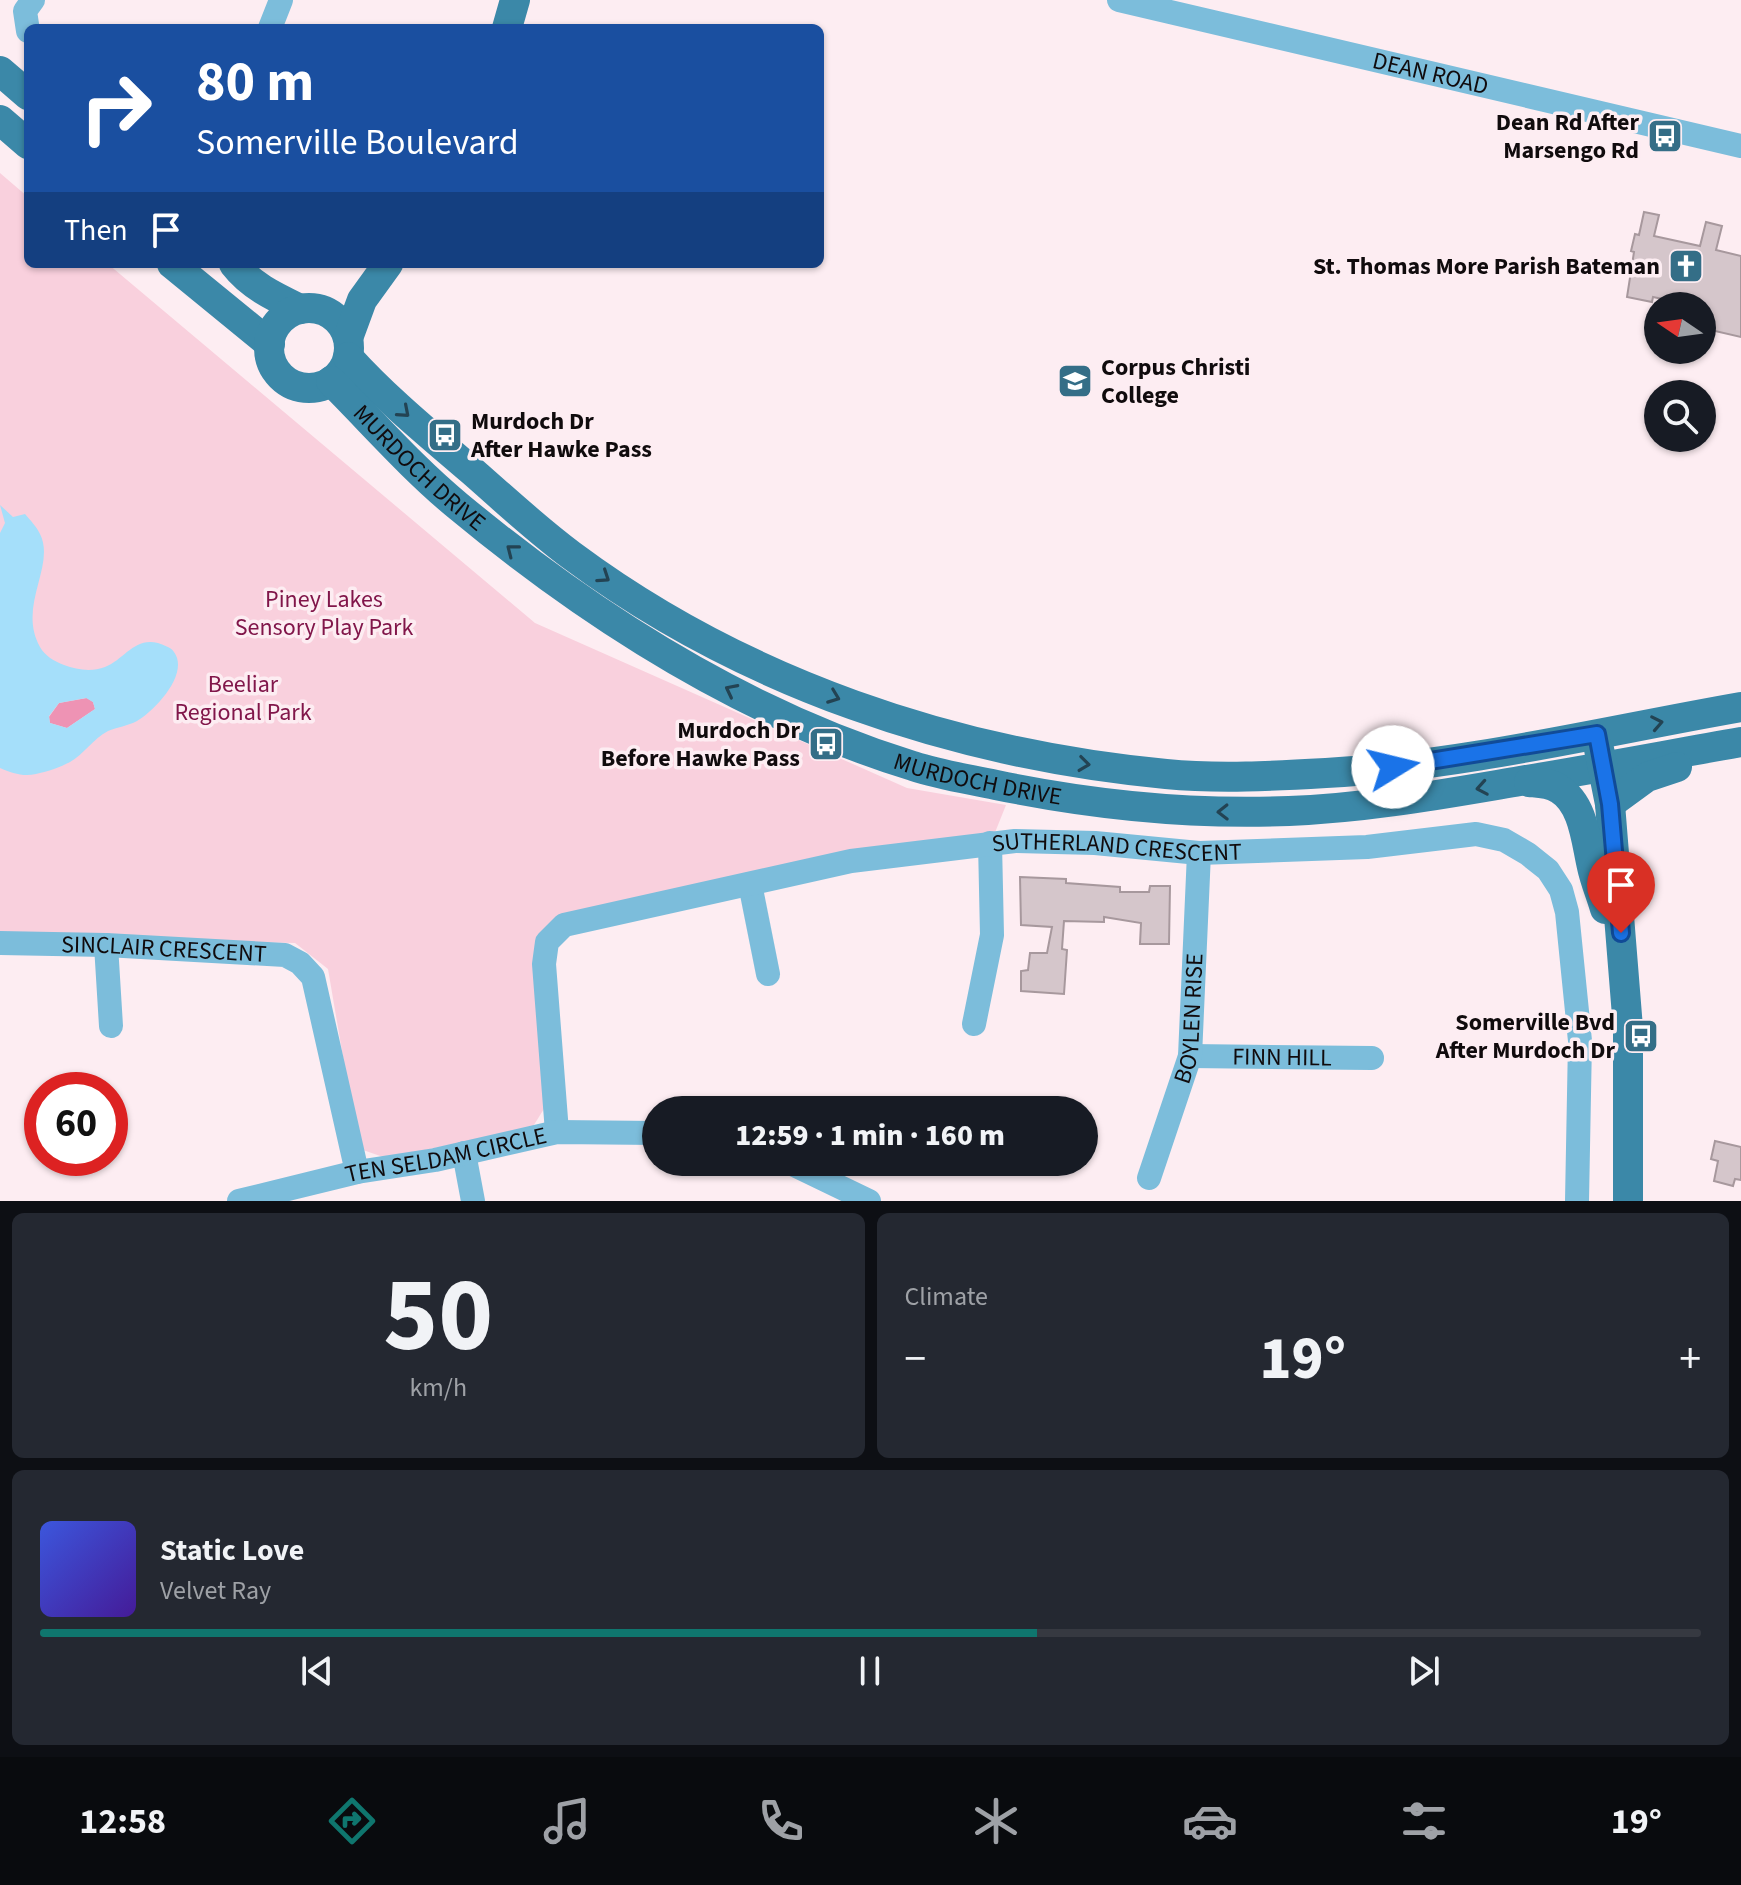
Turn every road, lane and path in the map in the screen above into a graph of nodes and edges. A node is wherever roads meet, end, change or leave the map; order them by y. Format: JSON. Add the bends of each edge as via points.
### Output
{"nodes":[{"id":1,"x":33,"y":0,"type":"edge"},
{"id":2,"x":281,"y":0,"type":"edge"},
{"id":3,"x":515,"y":0,"type":"edge"},
{"id":4,"x":1119,"y":0,"type":"edge"},
{"id":5,"x":27,"y":24,"type":"edge"},
{"id":6,"x":272,"y":24,"type":"edge"},
{"id":7,"x":508,"y":24,"type":"edge"},
{"id":8,"x":0,"y":71,"type":"edge"},
{"id":9,"x":24,"y":92,"type":"edge"},
{"id":10,"x":0,"y":120,"type":"edge"},
{"id":11,"x":24,"y":141,"type":"edge"},
{"id":12,"x":1741,"y":146,"type":"edge"},
{"id":13,"x":177,"y":268,"type":"edge"},
{"id":14,"x":237,"y":268,"type":"edge"},
{"id":15,"x":367,"y":268,"type":"edge"},
{"id":16,"x":385,"y":268,"type":"edge"},
{"id":17,"x":307,"y":308,"type":"junction"},
{"id":18,"x":270,"y":344,"type":"junction"},
{"id":19,"x":342,"y":359,"type":"junction"},
{"id":20,"x":1739,"y":707,"type":"edge"},
{"id":21,"x":1589,"y":735,"type":"junction"},
{"id":22,"x":1741,"y":744,"type":"edge"},
{"id":23,"x":1594,"y":769,"type":"junction"},
{"id":24,"x":1521,"y":781,"type":"junction"},
{"id":25,"x":1610,"y":804,"type":"junction"},
{"id":26,"x":990,"y":843,"type":"junction"},
{"id":27,"x":1199,"y":853,"type":"junction"},
{"id":28,"x":750,"y":884,"type":"junction"},
{"id":29,"x":1605,"y":909,"type":"junction"},
{"id":30,"x":0,"y":943,"type":"edge"},
{"id":31,"x":106,"y":945,"type":"junction"},
{"id":32,"x":768,"y":974,"type":"dead end"},
{"id":33,"x":974,"y":1024,"type":"dead end"},
{"id":34,"x":111,"y":1026,"type":"dead end"},
{"id":35,"x":1190,"y":1056,"type":"junction"},
{"id":36,"x":1372,"y":1058,"type":"dead end"},
{"id":37,"x":557,"y":1132,"type":"junction"},
{"id":38,"x":642,"y":1133,"type":"edge"},
{"id":39,"x":464,"y":1153,"type":"junction"},
{"id":40,"x":357,"y":1172,"type":"junction"},
{"id":41,"x":817,"y":1176,"type":"edge"},
{"id":42,"x":1149,"y":1178,"type":"dead end"},
{"id":43,"x":252,"y":1199,"type":"edge"},
{"id":44,"x":473,"y":1201,"type":"edge"},
{"id":45,"x":869,"y":1201,"type":"edge"},
{"id":46,"x":1577,"y":1201,"type":"edge"},
{"id":47,"x":1614,"y":1201,"type":"edge"},
{"id":48,"x":1628,"y":1201,"type":"edge"}],
"edges":[{"from":1,"to":5,"type":"street","via":[[25,11]]},
{"from":2,"to":6,"type":"street"},
{"from":3,"to":7,"type":"main road"},
{"from":4,"to":12,"type":"street","name":"DEAN ROAD"},
{"from":8,"to":9,"type":"main road"},
{"from":10,"to":11,"type":"main road"},
{"from":13,"to":18,"type":"main road"},
{"from":14,"to":17,"type":"main road","via":[[263,291]]},
{"from":15,"to":17,"type":"main road","via":[[351,284]]},
{"from":16,"to":19,"type":"main road","via":[[362,300]]},
{"from":17,"to":18,"type":"main road","via":[[290,312],[276,326]]},
{"from":17,"to":19,"type":"main road","via":[[336,318]]},
{"from":18,"to":19,"type":"main road","via":[[274,366],[289,382],[310,387]]},
{"from":19,"to":21,"type":"main road","name":"MURDOCH DRIVE","one_way":true,"via":[[570,554],[644,604],[717,646],[892,720],[1056,760],[1169,775],[1311,774],[1393,767]]},
{"from":24,"to":19,"type":"main road","name":"MURDOCH DRIVE","one_way":true,"via":[[1369,804],[1205,812],[1050,796],[910,766],[772,710],[684,666],[532,565],[397,451]]},
{"from":21,"to":20,"type":"main road","name":"MURDOCH DRIVE","one_way":true},
{"from":21,"to":23,"type":"main road"},
{"from":22,"to":23,"type":"main road","name":"MURDOCH DRIVE"},
{"from":22,"to":25,"type":"main road","via":[[1647,777]]},
{"from":23,"to":24,"type":"main road","name":"MURDOCH DRIVE"},
{"from":23,"to":25,"type":"main road"},
{"from":23,"to":29,"type":"main road"},
{"from":24,"to":29,"type":"main road","via":[[1546,783],[1569,800],[1584,826]]},
{"from":25,"to":48,"type":"main road","via":[[1628,1028]]},
{"from":26,"to":27,"type":"street","name":"SUTHERLAND CRESCENT","via":[[1095,843]]},
{"from":26,"to":28,"type":"street","name":"SUTHERLAND CRESCENT","via":[[851,861]]},
{"from":26,"to":33,"type":"street","via":[[992,935]]},
{"from":27,"to":35,"type":"street","name":"BOYLEN RISE"},
{"from":27,"to":46,"type":"street","name":"SUTHERLAND CRESCENT","via":[[1367,847],[1476,834],[1504,840],[1548,870],[1567,912],[1580,1041]]},
{"from":28,"to":32,"type":"street"},
{"from":28,"to":37,"type":"street","name":"SUTHERLAND CRESCENT","via":[[564,925],[552,935],[544,964]]},
{"from":29,"to":47,"type":"main road","via":[[1617,1101]]},
{"from":30,"to":31,"type":"street","name":"SINCLAIR CRESCENT"},
{"from":31,"to":34,"type":"street"},
{"from":31,"to":40,"type":"street","name":"SINCLAIR CRESCENT","via":[[285,955],[300,963],[313,977]]},
{"from":35,"to":36,"type":"street","name":"FINN HILL"},
{"from":35,"to":42,"type":"street","name":"BOYLEN RISE"},
{"from":37,"to":38,"type":"street","name":"TEN SELDAM CIRCLE"},
{"from":37,"to":39,"type":"street","name":"TEN SELDAM CIRCLE"},
{"from":39,"to":40,"type":"street","name":"TEN SELDAM CIRCLE"},
{"from":39,"to":44,"type":"street"},
{"from":40,"to":43,"type":"street","name":"TEN SELDAM CIRCLE"},
{"from":41,"to":45,"type":"street"}]}
